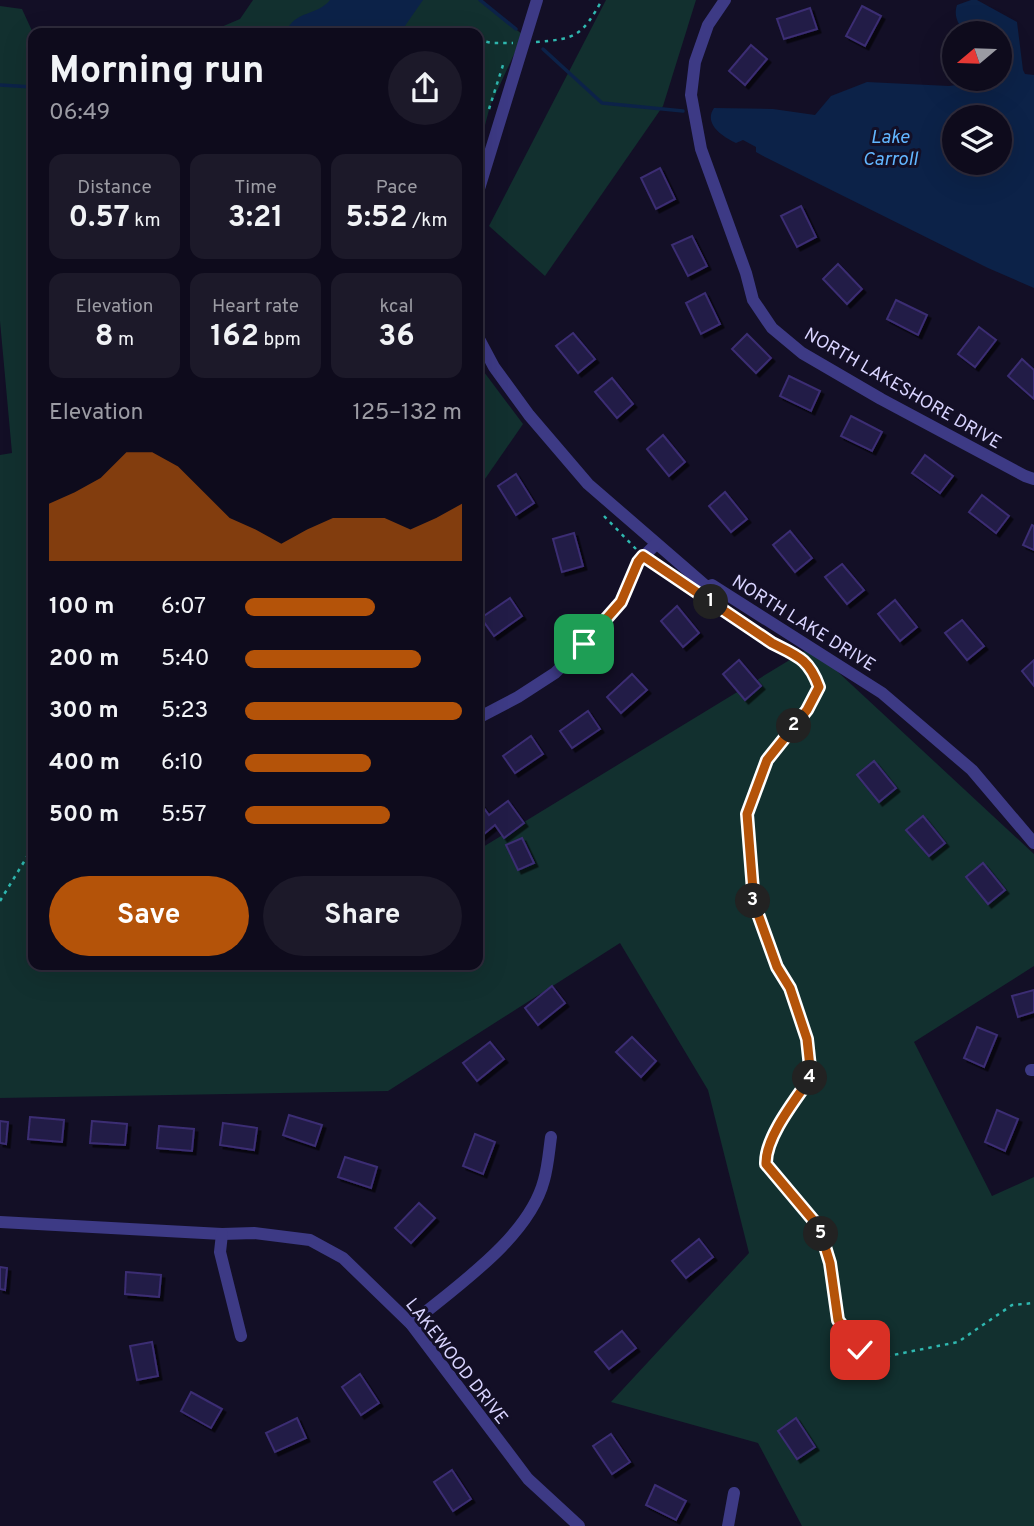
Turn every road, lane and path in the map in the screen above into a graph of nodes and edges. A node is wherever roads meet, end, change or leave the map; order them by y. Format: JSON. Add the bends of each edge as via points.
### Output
{"nodes":[{"id":1,"x":537,"y":0,"type":"edge"},
{"id":2,"x":725,"y":0,"type":"edge"},
{"id":3,"x":483,"y":41,"type":"edge"},
{"id":4,"x":524,"y":43,"type":"junction"},
{"id":5,"x":483,"y":176,"type":"edge"},
{"id":6,"x":483,"y":346,"type":"edge"},
{"id":7,"x":1034,"y":479,"type":"edge"},
{"id":8,"x":600,"y":512,"type":"dead end"},
{"id":9,"x":656,"y":544,"type":"junction"},
{"id":10,"x":643,"y":556,"type":"junction"},
{"id":11,"x":679,"y":580,"type":"dead end"},
{"id":12,"x":699,"y":594,"type":"dead end"},
{"id":13,"x":483,"y":715,"type":"edge"},
{"id":14,"x":1034,"y":843,"type":"edge"},
{"id":15,"x":28,"y":855,"type":"edge"},
{"id":16,"x":0,"y":901,"type":"edge"},
{"id":17,"x":551,"y":1137,"type":"dead end"},
{"id":18,"x":0,"y":1222,"type":"edge"},
{"id":19,"x":222,"y":1234,"type":"junction"},
{"id":20,"x":1034,"y":1303,"type":"edge"},
{"id":21,"x":411,"y":1324,"type":"junction"},
{"id":22,"x":241,"y":1336,"type":"dead end"},
{"id":23,"x":734,"y":1493,"type":"dead end"},
{"id":24,"x":579,"y":1526,"type":"edge"},
{"id":25,"x":728,"y":1526,"type":"edge"}],
"edges":[{"from":1,"to":4,"type":"street"},
{"from":2,"to":7,"type":"street","name":"NORTH LAKESHORE DRIVE","via":[[708,25],[695,62],[691,95],[701,149],[753,300],[772,328],[802,353]]},
{"from":3,"to":4,"type":"path"},
{"from":4,"to":5,"type":"street"},
{"from":6,"to":9,"type":"street","name":"NORTH LAKE DRIVE","via":[[529,415],[580,474]]},
{"from":8,"to":10,"type":"path"},
{"from":9,"to":10,"type":"street"},
{"from":9,"to":14,"type":"street","name":"NORTH LAKE DRIVE","via":[[707,587],[712,585],[882,693],[972,771]]},
{"from":10,"to":11,"type":"path"},
{"from":10,"to":13,"type":"street","via":[[621,602],[555,673]]},
{"from":12,"to":20,"type":"path","via":[[794,654],[812,668],[819,687],[807,710],[767,760],[747,814],[754,903],[807,1039],[811,1077],[765,1153],[766,1164],[819,1227],[830,1263],[838,1320],[860,1350],[883,1357],[958,1342],[1012,1305]]},
{"from":15,"to":16,"type":"path"},
{"from":17,"to":21,"type":"street","via":[[544,1181],[527,1217],[499,1251]]},
{"from":18,"to":19,"type":"street","name":"LAKEWOOD DRIVE"},
{"from":19,"to":21,"type":"street","name":"LAKEWOOD DRIVE","via":[[310,1240],[343,1258]]},
{"from":19,"to":22,"type":"street","via":[[220,1252]]},
{"from":21,"to":24,"type":"street","name":"LAKEWOOD DRIVE","via":[[528,1479]]},
{"from":23,"to":25,"type":"street"}]}
